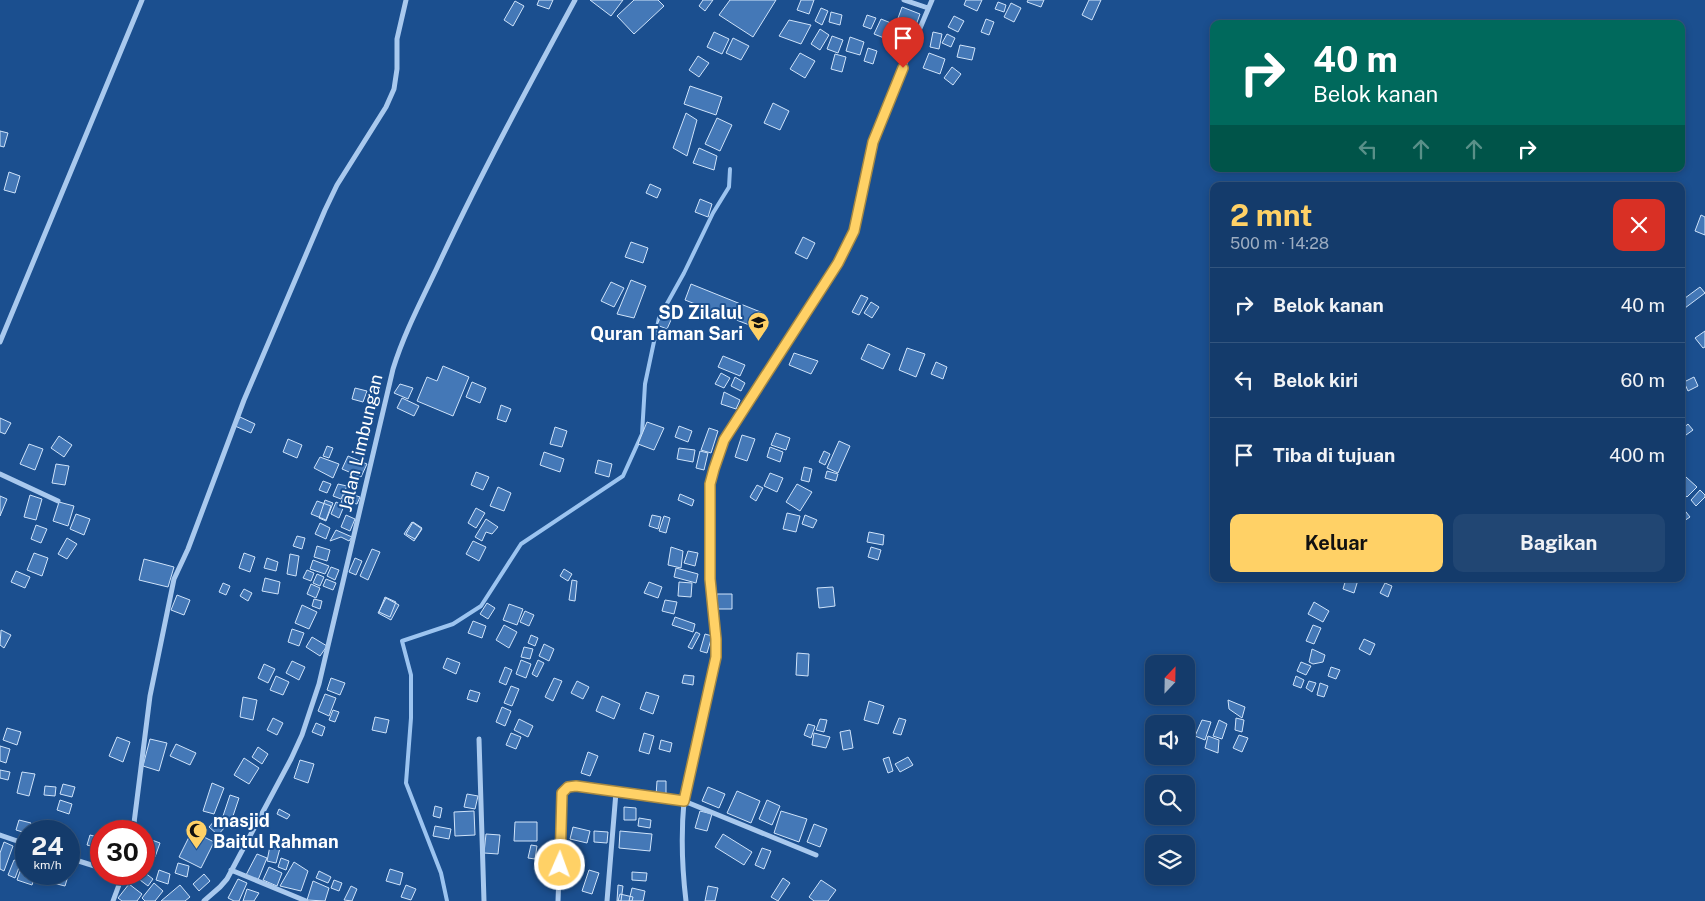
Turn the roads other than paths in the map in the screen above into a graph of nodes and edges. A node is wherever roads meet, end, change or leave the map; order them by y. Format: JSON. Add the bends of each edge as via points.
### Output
{"nodes":[{"id":1,"x":142,"y":0,"type":"edge"},
{"id":2,"x":406,"y":0,"type":"edge"},
{"id":3,"x":575,"y":0,"type":"edge"},
{"id":4,"x":904,"y":0,"type":"edge"},
{"id":5,"x":932,"y":0,"type":"edge"},
{"id":6,"x":928,"y":8,"type":"junction"},
{"id":7,"x":0,"y":342,"type":"edge"},
{"id":8,"x":0,"y":474,"type":"edge"},
{"id":9,"x":58,"y":501,"type":"dead end"},
{"id":10,"x":479,"y":739,"type":"dead end"},
{"id":11,"x":616,"y":792,"type":"junction"},
{"id":12,"x":684,"y":801,"type":"junction"},
{"id":13,"x":134,"y":820,"type":"edge"},
{"id":14,"x":0,"y":835,"type":"edge"},
{"id":15,"x":15,"y":840,"type":"edge"},
{"id":16,"x":816,"y":855,"type":"dead end"},
{"id":17,"x":231,"y":870,"type":"junction"},
{"id":18,"x":118,"y":885,"type":"edge"},
{"id":19,"x":113,"y":901,"type":"edge"},
{"id":20,"x":204,"y":901,"type":"edge"},
{"id":21,"x":306,"y":901,"type":"edge"},
{"id":22,"x":484,"y":901,"type":"edge"},
{"id":23,"x":558,"y":901,"type":"edge"},
{"id":24,"x":608,"y":901,"type":"edge"},
{"id":25,"x":686,"y":901,"type":"edge"}],
"edges":[{"from":1,"to":7,"type":"street"},
{"from":2,"to":13,"type":"street","via":[[397,38],[394,89],[325,210],[244,400],[174,579],[150,696]]},
{"from":3,"to":17,"type":"street","name":"Jalan Limbungan","via":[[453,234],[400,347],[311,710],[291,760]]},
{"from":4,"to":6,"type":"street"},
{"from":5,"to":6,"type":"street"},
{"from":6,"to":12,"type":"street","via":[[873,142],[854,231],[847,247],[724,440],[714,469],[710,484],[710,579],[716,657]]},
{"from":8,"to":9,"type":"street"},
{"from":10,"to":22,"type":"street"},
{"from":11,"to":12,"type":"street"},
{"from":11,"to":23,"type":"street","via":[[576,786],[564,790]]},
{"from":11,"to":24,"type":"street"},
{"from":12,"to":16,"type":"street"},
{"from":12,"to":25,"type":"street"},
{"from":14,"to":15,"type":"street"},
{"from":17,"to":20,"type":"street","name":"Jalan Limbungan","via":[[220,888]]},
{"from":17,"to":21,"type":"street"},
{"from":18,"to":19,"type":"street"}]}
